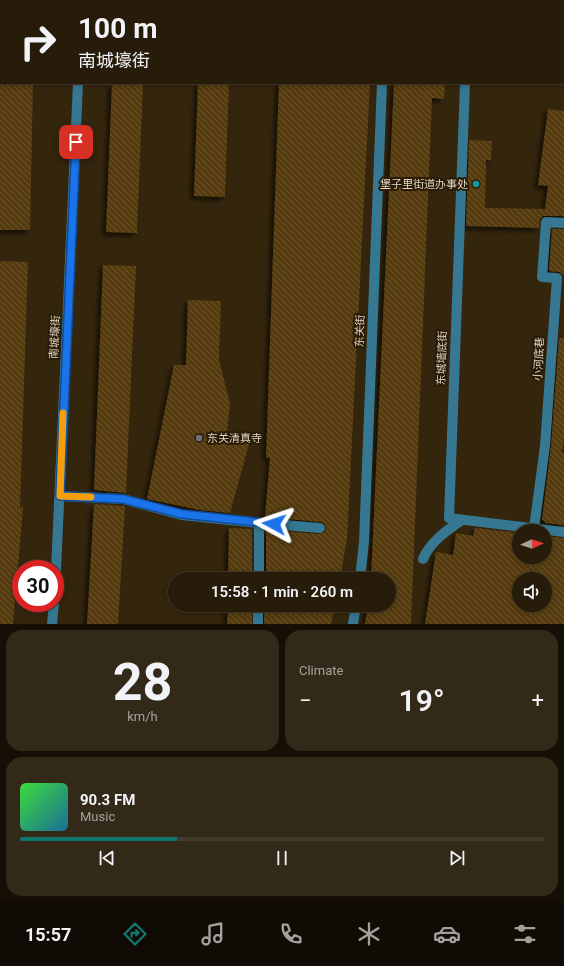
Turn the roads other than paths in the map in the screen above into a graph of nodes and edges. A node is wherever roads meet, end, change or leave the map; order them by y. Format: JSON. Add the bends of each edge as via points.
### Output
{"nodes":[{"id":1,"x":78,"y":84,"type":"edge"},
{"id":2,"x":382,"y":84,"type":"edge"},
{"id":3,"x":465,"y":84,"type":"edge"},
{"id":4,"x":564,"y":223,"type":"edge"},
{"id":5,"x":60,"y":496,"type":"junction"},
{"id":6,"x":462,"y":520,"type":"junction"},
{"id":7,"x":259,"y":523,"type":"junction"},
{"id":8,"x":535,"y":524,"type":"edge"},
{"id":9,"x":512,"y":526,"type":"edge"},
{"id":10,"x":320,"y":528,"type":"dead end"},
{"id":11,"x":552,"y":530,"type":"edge"},
{"id":12,"x":564,"y":532,"type":"edge"},
{"id":13,"x":422,"y":559,"type":"dead end"},
{"id":14,"x":57,"y":560,"type":"edge"},
{"id":15,"x":258,"y":572,"type":"edge"},
{"id":16,"x":361,"y":572,"type":"edge"},
{"id":17,"x":53,"y":612,"type":"edge"},
{"id":18,"x":258,"y":612,"type":"edge"},
{"id":19,"x":355,"y":612,"type":"edge"},
{"id":20,"x":52,"y":624,"type":"edge"},
{"id":21,"x":258,"y":624,"type":"edge"},
{"id":22,"x":353,"y":624,"type":"edge"}],
"edges":[{"from":1,"to":5,"type":"street","name":"南城壕街"},
{"from":2,"to":16,"type":"street","name":"东关街"},
{"from":3,"to":6,"type":"street","name":"东城墙底街","via":[[448,518]]},
{"from":4,"to":8,"type":"street","name":"小河底巷","via":[[546,222],[542,277],[556,278],[545,446]]},
{"from":5,"to":7,"type":"street","via":[[123,499],[182,514]]},
{"from":5,"to":14,"type":"street","name":"南城壕街"},
{"from":6,"to":9,"type":"street","name":"东城墙底街"},
{"from":6,"to":13,"type":"street","via":[[437,539]]},
{"from":7,"to":10,"type":"street"},
{"from":7,"to":15,"type":"street"},
{"from":11,"to":12,"type":"street","name":"东城墙底街"},
{"from":17,"to":20,"type":"street"},
{"from":18,"to":21,"type":"street"},
{"from":19,"to":22,"type":"street"}]}
